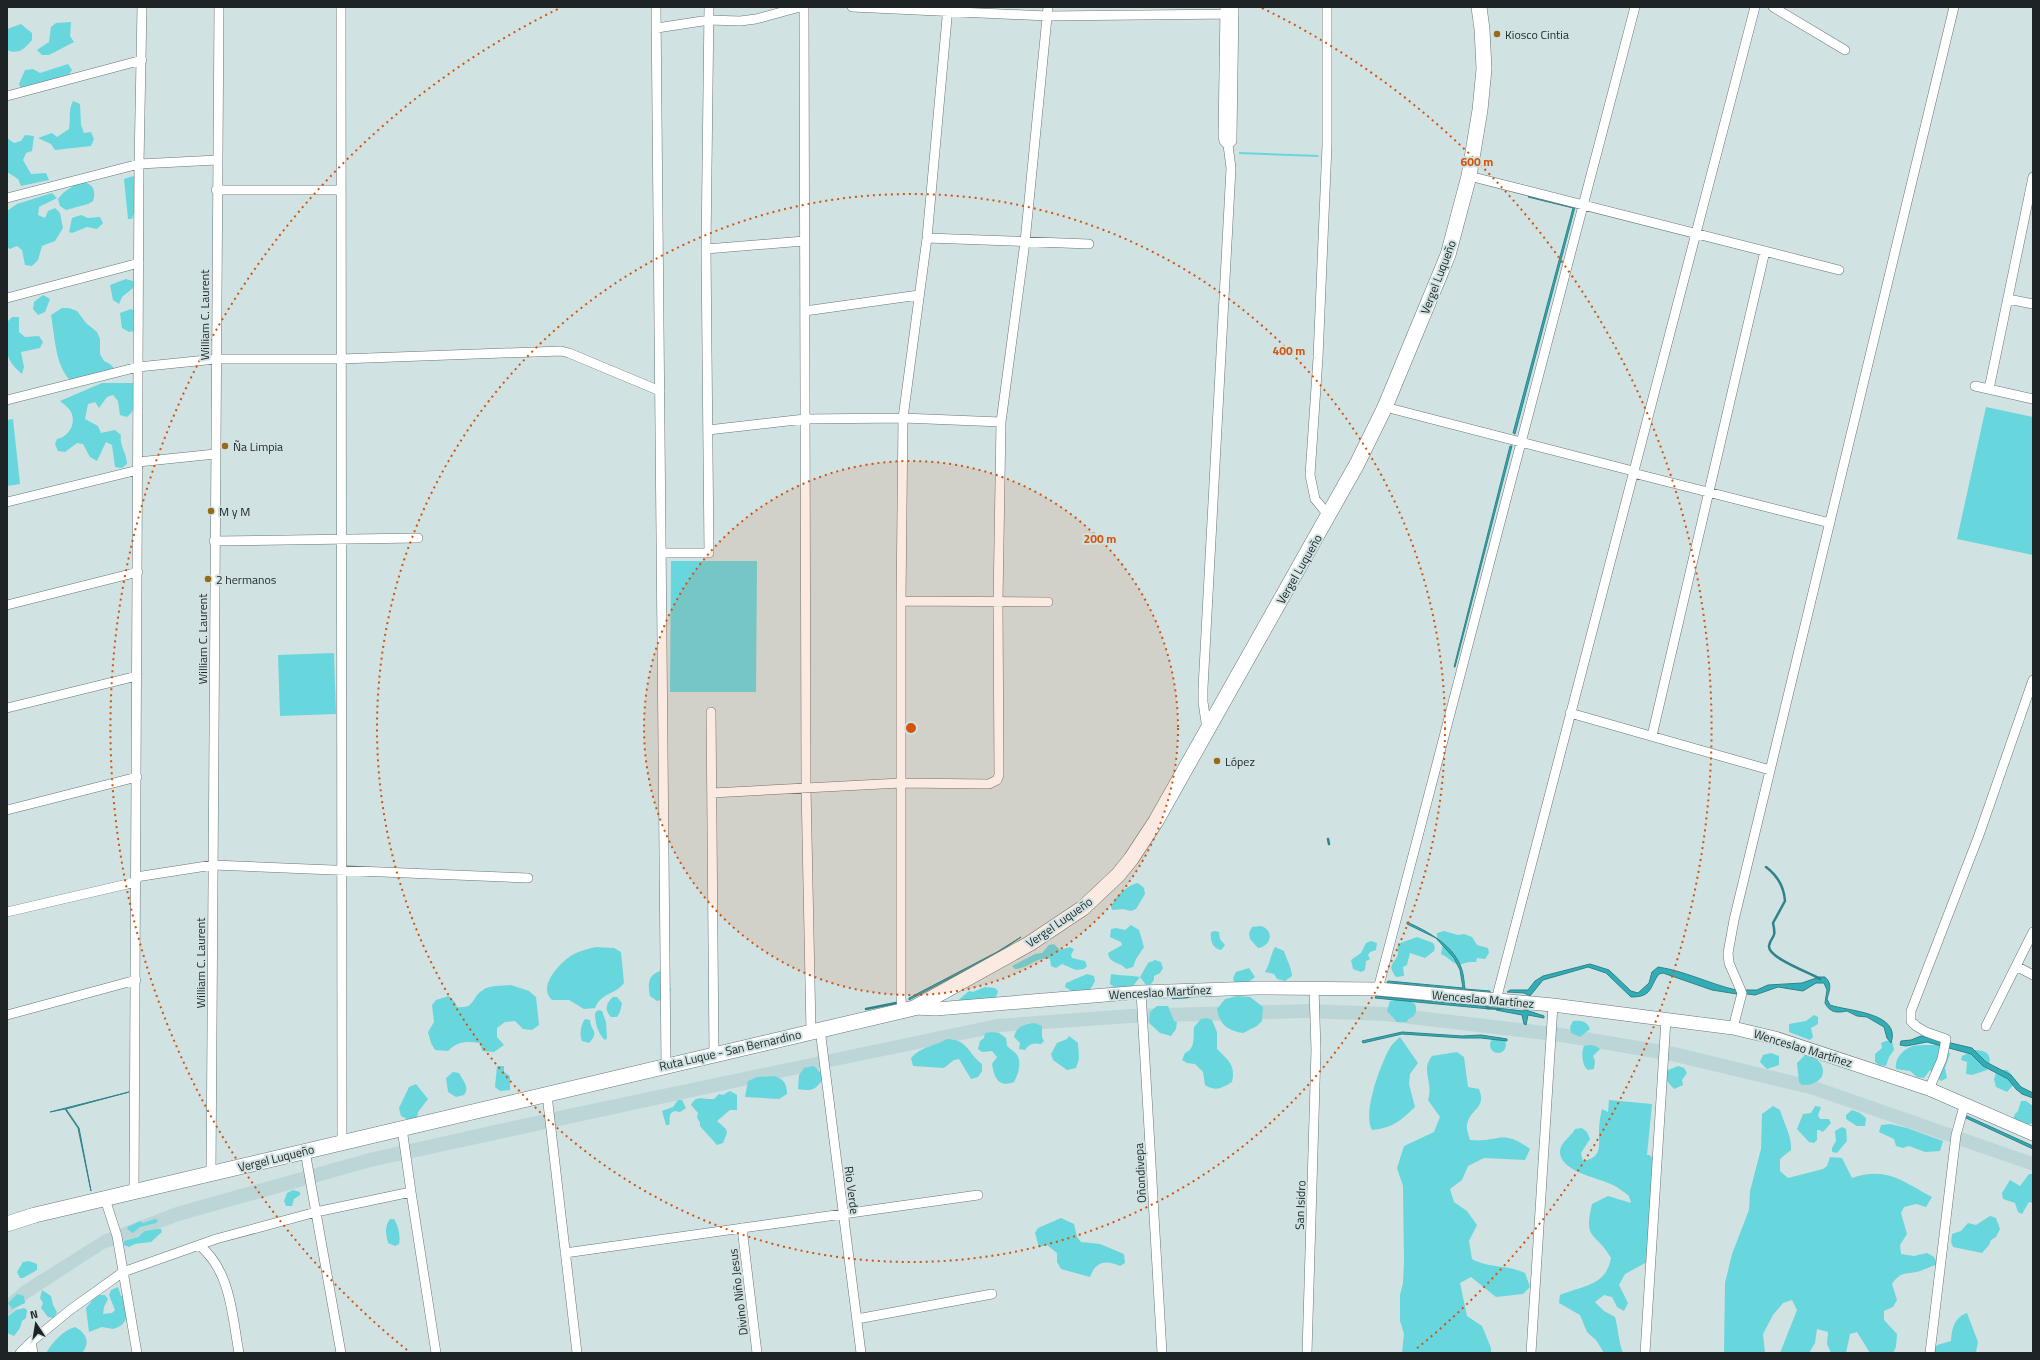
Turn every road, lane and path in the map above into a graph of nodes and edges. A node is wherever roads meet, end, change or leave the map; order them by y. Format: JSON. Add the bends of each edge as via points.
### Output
{"nodes":[{"id":1,"x":142,"y":7,"type":"edge"},
{"id":2,"x":219,"y":7,"type":"edge"},
{"id":3,"x":341,"y":7,"type":"edge"},
{"id":4,"x":656,"y":7,"type":"edge"},
{"id":5,"x":709,"y":7,"type":"edge"},
{"id":6,"x":800,"y":7,"type":"edge"},
{"id":7,"x":804,"y":7,"type":"edge"},
{"id":8,"x":852,"y":7,"type":"edge"},
{"id":9,"x":1327,"y":7,"type":"edge"},
{"id":10,"x":1479,"y":7,"type":"edge"},
{"id":11,"x":1634,"y":7,"type":"edge"},
{"id":12,"x":1755,"y":7,"type":"edge"},
{"id":13,"x":1773,"y":7,"type":"edge"},
{"id":14,"x":1954,"y":7,"type":"edge"},
{"id":15,"x":948,"y":8,"type":"edge"},
{"id":16,"x":1047,"y":11,"type":"edge"},
{"id":17,"x":1230,"y":11,"type":"edge"},
{"id":18,"x":709,"y":20,"type":"junction"},
{"id":19,"x":657,"y":28,"type":"junction"},
{"id":20,"x":1845,"y":50,"type":"dead end"},
{"id":21,"x":142,"y":60,"type":"junction"},
{"id":22,"x":7,"y":96,"type":"edge"},
{"id":23,"x":217,"y":160,"type":"junction"},
{"id":24,"x":139,"y":164,"type":"junction"},
{"id":25,"x":1469,"y":176,"type":"junction"},
{"id":26,"x":2033,"y":177,"type":"edge"},
{"id":27,"x":216,"y":190,"type":"junction"},
{"id":28,"x":341,"y":190,"type":"junction"},
{"id":29,"x":7,"y":198,"type":"edge"},
{"id":30,"x":1584,"y":205,"type":"junction"},
{"id":31,"x":1696,"y":233,"type":"junction"},
{"id":32,"x":927,"y":238,"type":"junction"},
{"id":33,"x":804,"y":241,"type":"junction"},
{"id":34,"x":1025,"y":242,"type":"junction"},
{"id":35,"x":1089,"y":244,"type":"dead end"},
{"id":36,"x":706,"y":249,"type":"junction"},
{"id":37,"x":1765,"y":251,"type":"junction"},
{"id":38,"x":139,"y":263,"type":"junction"},
{"id":39,"x":1839,"y":270,"type":"dead end"},
{"id":40,"x":919,"y":295,"type":"junction"},
{"id":41,"x":7,"y":298,"type":"edge"},
{"id":42,"x":2008,"y":299,"type":"junction"},
{"id":43,"x":2033,"y":304,"type":"edge"},
{"id":44,"x":804,"y":311,"type":"junction"},
{"id":45,"x":341,"y":359,"type":"junction"},
{"id":46,"x":216,"y":360,"type":"junction"},
{"id":47,"x":138,"y":367,"type":"junction"},
{"id":48,"x":1975,"y":386,"type":"dead end"},
{"id":49,"x":1989,"y":389,"type":"junction"},
{"id":50,"x":660,"y":391,"type":"junction"},
{"id":51,"x":7,"y":400,"type":"edge"},
{"id":52,"x":2033,"y":400,"type":"edge"},
{"id":53,"x":1385,"y":406,"type":"junction"},
{"id":54,"x":903,"y":418,"type":"junction"},
{"id":55,"x":805,"y":419,"type":"junction"},
{"id":56,"x":1001,"y":422,"type":"junction"},
{"id":57,"x":708,"y":430,"type":"junction"},
{"id":58,"x":1522,"y":442,"type":"junction"},
{"id":59,"x":215,"y":454,"type":"junction"},
{"id":60,"x":138,"y":466,"type":"junction"},
{"id":61,"x":1633,"y":471,"type":"junction"},
{"id":62,"x":1710,"y":493,"type":"junction"},
{"id":63,"x":7,"y":502,"type":"edge"},
{"id":64,"x":1328,"y":516,"type":"junction"},
{"id":65,"x":1830,"y":523,"type":"junction"},
{"id":66,"x":418,"y":538,"type":"dead end"},
{"id":67,"x":341,"y":539,"type":"junction"},
{"id":68,"x":214,"y":541,"type":"junction"},
{"id":69,"x":661,"y":553,"type":"junction"},
{"id":70,"x":138,"y":572,"type":"junction"},
{"id":71,"x":901,"y":601,"type":"junction"},
{"id":72,"x":998,"y":602,"type":"junction"},
{"id":73,"x":1048,"y":602,"type":"dead end"},
{"id":74,"x":7,"y":604,"type":"edge"},
{"id":75,"x":137,"y":676,"type":"junction"},
{"id":76,"x":2033,"y":680,"type":"edge"},
{"id":77,"x":7,"y":708,"type":"edge"},
{"id":78,"x":711,"y":712,"type":"dead end"},
{"id":79,"x":1570,"y":713,"type":"junction"},
{"id":80,"x":1207,"y":730,"type":"junction"},
{"id":81,"x":1652,"y":736,"type":"junction"},
{"id":82,"x":1770,"y":770,"type":"junction"},
{"id":83,"x":137,"y":777,"type":"junction"},
{"id":84,"x":901,"y":783,"type":"junction"},
{"id":85,"x":806,"y":787,"type":"junction"},
{"id":86,"x":712,"y":793,"type":"junction"},
{"id":87,"x":7,"y":810,"type":"edge"},
{"id":88,"x":213,"y":865,"type":"junction"},
{"id":89,"x":342,"y":870,"type":"junction"},
{"id":90,"x":528,"y":878,"type":"dead end"},
{"id":91,"x":136,"y":879,"type":"junction"},
{"id":92,"x":7,"y":912,"type":"edge"},
{"id":93,"x":2033,"y":932,"type":"edge"},
{"id":94,"x":2016,"y":966,"type":"junction"},
{"id":95,"x":2033,"y":975,"type":"edge"},
{"id":96,"x":136,"y":980,"type":"junction"},
{"id":97,"x":1314,"y":988,"type":"junction"},
{"id":98,"x":1378,"y":989,"type":"junction"},
{"id":99,"x":1141,"y":992,"type":"junction"},
{"id":100,"x":1496,"y":1000,"type":"junction"},
{"id":101,"x":1553,"y":1005,"type":"junction"},
{"id":102,"x":908,"y":1010,"type":"junction"},
{"id":103,"x":7,"y":1015,"type":"edge"},
{"id":104,"x":1666,"y":1019,"type":"junction"},
{"id":105,"x":1986,"y":1026,"type":"dead end"},
{"id":106,"x":1733,"y":1028,"type":"junction"},
{"id":107,"x":816,"y":1030,"type":"junction"},
{"id":108,"x":714,"y":1054,"type":"junction"},
{"id":109,"x":666,"y":1066,"type":"junction"},
{"id":110,"x":1929,"y":1090,"type":"junction"},
{"id":111,"x":547,"y":1095,"type":"junction"},
{"id":112,"x":1965,"y":1103,"type":"junction"},
{"id":113,"x":402,"y":1128,"type":"junction"},
{"id":114,"x":2033,"y":1134,"type":"edge"},
{"id":115,"x":342,"y":1142,"type":"junction"},
{"id":116,"x":305,"y":1152,"type":"junction"},
{"id":117,"x":211,"y":1174,"type":"junction"},
{"id":118,"x":134,"y":1192,"type":"junction"},
{"id":119,"x":411,"y":1192,"type":"junction"},
{"id":120,"x":978,"y":1195,"type":"dead end"},
{"id":121,"x":105,"y":1199,"type":"junction"},
{"id":122,"x":316,"y":1212,"type":"junction"},
{"id":123,"x":843,"y":1214,"type":"junction"},
{"id":124,"x":7,"y":1224,"type":"edge"},
{"id":125,"x":742,"y":1228,"type":"junction"},
{"id":126,"x":199,"y":1245,"type":"junction"},
{"id":127,"x":566,"y":1253,"type":"junction"},
{"id":128,"x":123,"y":1272,"type":"junction"},
{"id":129,"x":992,"y":1294,"type":"dead end"},
{"id":130,"x":857,"y":1319,"type":"junction"},
{"id":131,"x":31,"y":1342,"type":"junction"},
{"id":132,"x":20,"y":1353,"type":"edge"},
{"id":133,"x":33,"y":1353,"type":"edge"},
{"id":134,"x":137,"y":1353,"type":"edge"},
{"id":135,"x":238,"y":1353,"type":"edge"},
{"id":136,"x":341,"y":1353,"type":"edge"},
{"id":137,"x":436,"y":1353,"type":"edge"},
{"id":138,"x":578,"y":1353,"type":"edge"},
{"id":139,"x":757,"y":1353,"type":"edge"},
{"id":140,"x":861,"y":1353,"type":"edge"},
{"id":141,"x":1162,"y":1353,"type":"edge"},
{"id":142,"x":1307,"y":1353,"type":"edge"},
{"id":143,"x":1531,"y":1353,"type":"edge"},
{"id":144,"x":1645,"y":1353,"type":"edge"},
{"id":145,"x":1930,"y":1353,"type":"edge"}],
"edges":[{"from":1,"to":21,"type":"street"},
{"from":2,"to":23,"type":"street","name":"William C. Laurent"},
{"from":3,"to":28,"type":"street"},
{"from":4,"to":19,"type":"street"},
{"from":5,"to":18,"type":"street"},
{"from":6,"to":18,"type":"street","via":[[756,19]]},
{"from":7,"to":33,"type":"street","name":"Rio Verde"},
{"from":8,"to":15,"type":"street"},
{"from":9,"to":64,"type":"street","via":[[1327,145],[1310,475],[1315,499]]},
{"from":10,"to":25,"type":"main road","name":"Vergel Luqueño","via":[[1484,69]]},
{"from":11,"to":30,"type":"street"},
{"from":12,"to":31,"type":"street"},
{"from":13,"to":20,"type":"street"},
{"from":14,"to":65,"type":"street"},
{"from":15,"to":16,"type":"street"},
{"from":15,"to":32,"type":"street"},
{"from":16,"to":17,"type":"street"},
{"from":16,"to":34,"type":"street"},
{"from":17,"to":80,"type":"street","via":[[1223,136],[1228,145],[1230,168],[1203,688]]},
{"from":18,"to":19,"type":"street"},
{"from":18,"to":36,"type":"street"},
{"from":19,"to":50,"type":"street"},
{"from":21,"to":22,"type":"street"},
{"from":21,"to":24,"type":"street"},
{"from":23,"to":24,"type":"street"},
{"from":23,"to":27,"type":"street","name":"William C. Laurent"},
{"from":24,"to":29,"type":"street"},
{"from":24,"to":38,"type":"street"},
{"from":25,"to":30,"type":"street"},
{"from":25,"to":53,"type":"main road","name":"Vergel Luqueño","via":[[1448,255]]},
{"from":26,"to":42,"type":"street"},
{"from":27,"to":28,"type":"street"},
{"from":27,"to":46,"type":"street","name":"William C. Laurent"},
{"from":28,"to":45,"type":"street"},
{"from":30,"to":31,"type":"street"},
{"from":30,"to":58,"type":"street"},
{"from":31,"to":37,"type":"street"},
{"from":31,"to":61,"type":"street"},
{"from":32,"to":34,"type":"street"},
{"from":32,"to":40,"type":"street"},
{"from":33,"to":36,"type":"street"},
{"from":33,"to":44,"type":"street","name":"Rio Verde"},
{"from":34,"to":35,"type":"street"},
{"from":34,"to":56,"type":"street"},
{"from":36,"to":57,"type":"street"},
{"from":37,"to":39,"type":"street"},
{"from":37,"to":62,"type":"street"},
{"from":38,"to":41,"type":"street"},
{"from":38,"to":47,"type":"street"},
{"from":40,"to":44,"type":"street"},
{"from":40,"to":54,"type":"street"},
{"from":42,"to":43,"type":"street"},
{"from":42,"to":49,"type":"street"},
{"from":44,"to":55,"type":"street","name":"Rio Verde"},
{"from":45,"to":46,"type":"street"},
{"from":45,"to":50,"type":"street","via":[[561,352],[569,353]]},
{"from":45,"to":67,"type":"street"},
{"from":46,"to":47,"type":"street"},
{"from":46,"to":59,"type":"street","name":"William C. Laurent"},
{"from":47,"to":51,"type":"street"},
{"from":47,"to":60,"type":"street"},
{"from":48,"to":49,"type":"street"},
{"from":49,"to":52,"type":"street"},
{"from":50,"to":69,"type":"street"},
{"from":53,"to":58,"type":"street"},
{"from":53,"to":64,"type":"main road","name":"Vergel Luqueño"},
{"from":54,"to":55,"type":"street"},
{"from":54,"to":56,"type":"street"},
{"from":54,"to":71,"type":"street"},
{"from":55,"to":57,"type":"street"},
{"from":55,"to":85,"type":"street","name":"Rio Verde"},
{"from":56,"to":72,"type":"street"},
{"from":57,"to":69,"type":"street","via":[[709,553]]},
{"from":58,"to":61,"type":"street"},
{"from":58,"to":98,"type":"street"},
{"from":59,"to":60,"type":"street"},
{"from":59,"to":68,"type":"street","name":"William C. Laurent"},
{"from":60,"to":63,"type":"street"},
{"from":60,"to":70,"type":"street"},
{"from":61,"to":62,"type":"street"},
{"from":61,"to":79,"type":"street"},
{"from":62,"to":65,"type":"street"},
{"from":62,"to":81,"type":"street"},
{"from":64,"to":80,"type":"main road","name":"Vergel Luqueño"},
{"from":65,"to":82,"type":"street"},
{"from":66,"to":67,"type":"street"},
{"from":67,"to":68,"type":"street"},
{"from":67,"to":89,"type":"street"},
{"from":68,"to":88,"type":"street","name":"William C. Laurent"},
{"from":69,"to":109,"type":"street"},
{"from":70,"to":74,"type":"street"},
{"from":70,"to":75,"type":"street"},
{"from":71,"to":72,"type":"street"},
{"from":71,"to":84,"type":"street"},
{"from":72,"to":73,"type":"street"},
{"from":72,"to":84,"type":"street","via":[[998,780],[989,784]]},
{"from":75,"to":77,"type":"street"},
{"from":75,"to":83,"type":"street"},
{"from":76,"to":110,"type":"street","via":[[1987,813],[1911,1011],[1911,1021],[1916,1026],[1946,1039],[1942,1060]]},
{"from":78,"to":86,"type":"street"},
{"from":79,"to":81,"type":"street"},
{"from":79,"to":100,"type":"street"},
{"from":80,"to":102,"type":"main road","name":"Vergel Luqueño","via":[[1139,846],[1118,875],[1101,892],[1056,928]]},
{"from":81,"to":82,"type":"street"},
{"from":82,"to":106,"type":"street","via":[[1728,953],[1729,963],[1742,993]]},
{"from":83,"to":87,"type":"street"},
{"from":83,"to":91,"type":"street"},
{"from":84,"to":85,"type":"street"},
{"from":84,"to":102,"type":"street","via":[[901,998]]},
{"from":85,"to":86,"type":"street"},
{"from":85,"to":107,"type":"street","name":"Rio Verde"},
{"from":86,"to":108,"type":"street"},
{"from":88,"to":89,"type":"street"},
{"from":88,"to":91,"type":"street"},
{"from":88,"to":117,"type":"street","name":"William C. Laurent"},
{"from":89,"to":90,"type":"street"},
{"from":89,"to":115,"type":"street"},
{"from":91,"to":92,"type":"street"},
{"from":91,"to":96,"type":"street"},
{"from":93,"to":94,"type":"street"},
{"from":94,"to":95,"type":"street"},
{"from":94,"to":105,"type":"street"},
{"from":96,"to":103,"type":"street"},
{"from":96,"to":118,"type":"street"},
{"from":97,"to":98,"type":"main road","name":"Wenceslao Martínez"},
{"from":97,"to":99,"type":"main road","name":"Wenceslao Martínez"},
{"from":97,"to":142,"type":"street","name":"San Isidro","via":[[1316,1058]]},
{"from":98,"to":100,"type":"main road","name":"Wenceslao Martínez"},
{"from":99,"to":102,"type":"main road","name":"Wenceslao Martínez"},
{"from":99,"to":141,"type":"street","name":"Oñondivepa"},
{"from":100,"to":101,"type":"main road","name":"Wenceslao Martínez"},
{"from":101,"to":104,"type":"main road","name":"Wenceslao Martínez"},
{"from":101,"to":143,"type":"street"},
{"from":102,"to":107,"type":"main road","name":"Ruta Luque - San Bernardino"},
{"from":104,"to":106,"type":"main road","name":"Wenceslao Martínez"},
{"from":104,"to":144,"type":"street"},
{"from":106,"to":110,"type":"main road","name":"Wenceslao Martínez","via":[[1775,1038]]},
{"from":107,"to":108,"type":"main road","name":"Ruta Luque - San Bernardino"},
{"from":107,"to":123,"type":"street","name":"Rio Verde"},
{"from":108,"to":109,"type":"main road","name":"Ruta Luque - San Bernardino"},
{"from":109,"to":111,"type":"main road","name":"Ruta Luque - San Bernardino"},
{"from":110,"to":112,"type":"main road","name":"Wenceslao Martínez"},
{"from":111,"to":113,"type":"main road","name":"Vergel Luqueño"},
{"from":111,"to":127,"type":"street"},
{"from":112,"to":114,"type":"main road","name":"Wenceslao Martínez"},
{"from":112,"to":145,"type":"street","via":[[1956,1134]]},
{"from":113,"to":115,"type":"main road","name":"Vergel Luqueño"},
{"from":113,"to":119,"type":"street"},
{"from":115,"to":116,"type":"main road","name":"Vergel Luqueño"},
{"from":116,"to":117,"type":"main road","name":"Vergel Luqueño"},
{"from":116,"to":122,"type":"street"},
{"from":117,"to":118,"type":"main road","name":"Vergel Luqueño"},
{"from":118,"to":121,"type":"main road","name":"Vergel Luqueño"},
{"from":119,"to":122,"type":"street"},
{"from":119,"to":137,"type":"street"},
{"from":120,"to":123,"type":"street"},
{"from":121,"to":124,"type":"main road","name":"Vergel Luqueño"},
{"from":121,"to":128,"type":"street","via":[[117,1236]]},
{"from":122,"to":126,"type":"street"},
{"from":122,"to":136,"type":"street"},
{"from":123,"to":125,"type":"street"},
{"from":123,"to":130,"type":"street","name":"Rio Verde"},
{"from":125,"to":127,"type":"street"},
{"from":125,"to":139,"type":"street","name":"Divino Niño Jesus"},
{"from":126,"to":128,"type":"street"},
{"from":126,"to":135,"type":"street","via":[[210,1254],[224,1281]]},
{"from":127,"to":138,"type":"street"},
{"from":128,"to":131,"type":"street"},
{"from":128,"to":134,"type":"street"},
{"from":129,"to":130,"type":"street"},
{"from":130,"to":140,"type":"street","name":"Rio Verde"},
{"from":131,"to":132,"type":"street"},
{"from":131,"to":133,"type":"street"}]}
